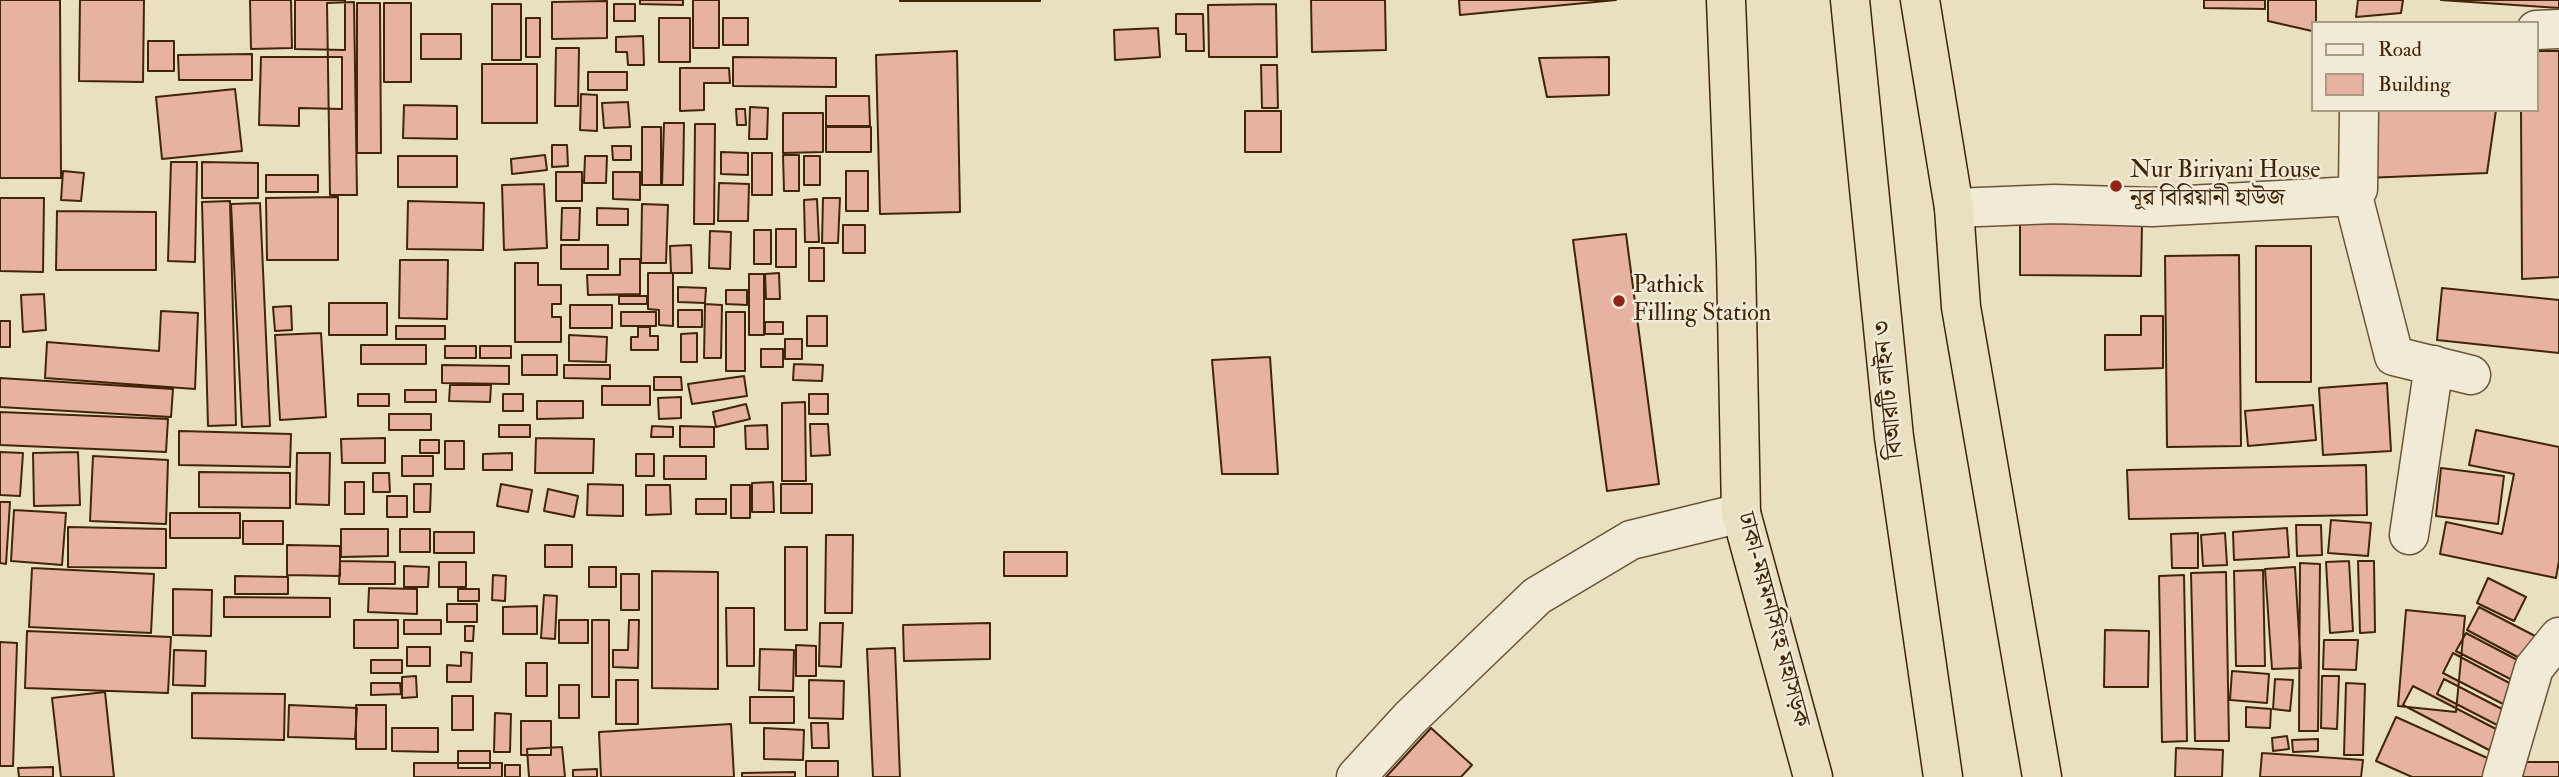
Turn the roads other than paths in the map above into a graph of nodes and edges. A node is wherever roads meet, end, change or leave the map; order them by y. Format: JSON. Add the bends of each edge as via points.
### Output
{"nodes":[{"id":1,"x":1726,"y":0,"type":"edge"},
{"id":2,"x":1850,"y":0,"type":"edge"},
{"id":3,"x":1920,"y":0,"type":"edge"},
{"id":4,"x":2559,"y":29,"type":"edge"},
{"id":5,"x":2538,"y":30,"type":"edge"},
{"id":6,"x":2359,"y":112,"type":"edge"},
{"id":7,"x":2353,"y":196,"type":"junction"},
{"id":8,"x":1954,"y":208,"type":"junction"},
{"id":9,"x":2434,"y":365,"type":"junction"},
{"id":10,"x":2471,"y":374,"type":"dead end"},
{"id":11,"x":1741,"y":513,"type":"junction"},
{"id":12,"x":2409,"y":535,"type":"dead end"},
{"id":13,"x":2559,"y":637,"type":"edge"},
{"id":14,"x":1356,"y":777,"type":"edge"},
{"id":15,"x":1813,"y":777,"type":"edge"},
{"id":16,"x":1943,"y":777,"type":"edge"},
{"id":17,"x":2042,"y":777,"type":"edge"},
{"id":18,"x":2502,"y":777,"type":"edge"}],
"edges":[{"from":1,"to":11,"type":"highway","name":"ঢাকা-ময়মনসিংহ মহাসড়ক"},
{"from":2,"to":16,"type":"highway","name":"বিআরটি লাইন ৩","via":[[1894,437]]},
{"from":3,"to":8,"type":"highway"},
{"from":4,"to":5,"type":"street"},
{"from":6,"to":7,"type":"street","via":[[2358,189]]},
{"from":7,"to":8,"type":"street","via":[[2152,207]]},
{"from":7,"to":9,"type":"street","via":[[2394,356]]},
{"from":8,"to":17,"type":"highway","via":[[1961,307]]},
{"from":9,"to":10,"type":"street"},
{"from":9,"to":12,"type":"street"},
{"from":11,"to":14,"type":"street","via":[[1632,540],[1537,596],[1410,718]]},
{"from":11,"to":15,"type":"highway","name":"ঢাকা-ময়মনসিংহ মহাসড়ক"},
{"from":13,"to":18,"type":"street","via":[[2535,668]]}]}
